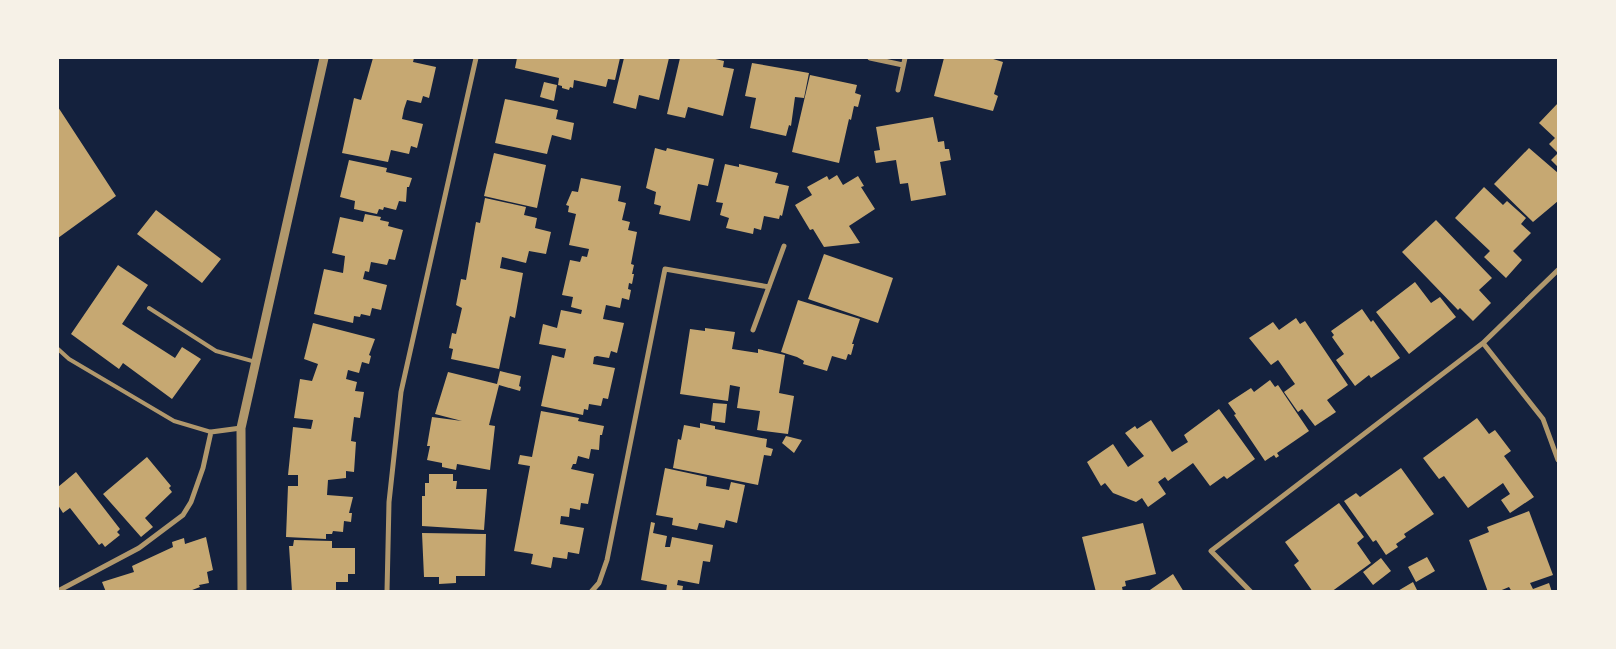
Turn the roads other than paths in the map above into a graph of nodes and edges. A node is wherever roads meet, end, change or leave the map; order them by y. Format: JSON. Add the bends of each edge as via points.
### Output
{"nodes":[{"id":1,"x":324,"y":58,"type":"edge"},
{"id":2,"x":476,"y":58,"type":"edge"},
{"id":3,"x":870,"y":58,"type":"edge"},
{"id":4,"x":905,"y":58,"type":"edge"},
{"id":5,"x":903,"y":65,"type":"junction"},
{"id":6,"x":898,"y":90,"type":"dead end"},
{"id":7,"x":784,"y":246,"type":"dead end"},
{"id":8,"x":1558,"y":270,"type":"edge"},
{"id":9,"x":769,"y":287,"type":"junction"},
{"id":10,"x":150,"y":308,"type":"dead end"},
{"id":11,"x":753,"y":330,"type":"dead end"},
{"id":12,"x":1483,"y":343,"type":"junction"},
{"id":13,"x":58,"y":349,"type":"edge"},
{"id":14,"x":256,"y":362,"type":"junction"},
{"id":15,"x":241,"y":428,"type":"junction"},
{"id":16,"x":211,"y":432,"type":"junction"},
{"id":17,"x":1558,"y":460,"type":"edge"},
{"id":18,"x":58,"y":591,"type":"edge"},
{"id":19,"x":242,"y":592,"type":"edge"},
{"id":20,"x":387,"y":592,"type":"edge"},
{"id":21,"x":591,"y":592,"type":"edge"},
{"id":22,"x":1251,"y":592,"type":"edge"}],
"edges":[{"from":1,"to":14,"type":"street"},
{"from":2,"to":20,"type":"street","via":[[402,392],[389,502]]},
{"from":3,"to":5,"type":"street"},
{"from":4,"to":5,"type":"street"},
{"from":5,"to":6,"type":"street"},
{"from":7,"to":9,"type":"street"},
{"from":8,"to":12,"type":"street"},
{"from":9,"to":11,"type":"street"},
{"from":9,"to":21,"type":"street","via":[[666,269],[607,560],[599,583]]},
{"from":10,"to":14,"type":"lane","via":[[216,351]]},
{"from":12,"to":17,"type":"street","via":[[1543,418]]},
{"from":12,"to":22,"type":"street","via":[[1211,551]]},
{"from":13,"to":16,"type":"lane","via":[[69,359],[174,421]]},
{"from":14,"to":15,"type":"street"},
{"from":15,"to":16,"type":"street"},
{"from":15,"to":19,"type":"street"},
{"from":16,"to":18,"type":"street","via":[[203,468],[183,516],[139,548]]}]}
